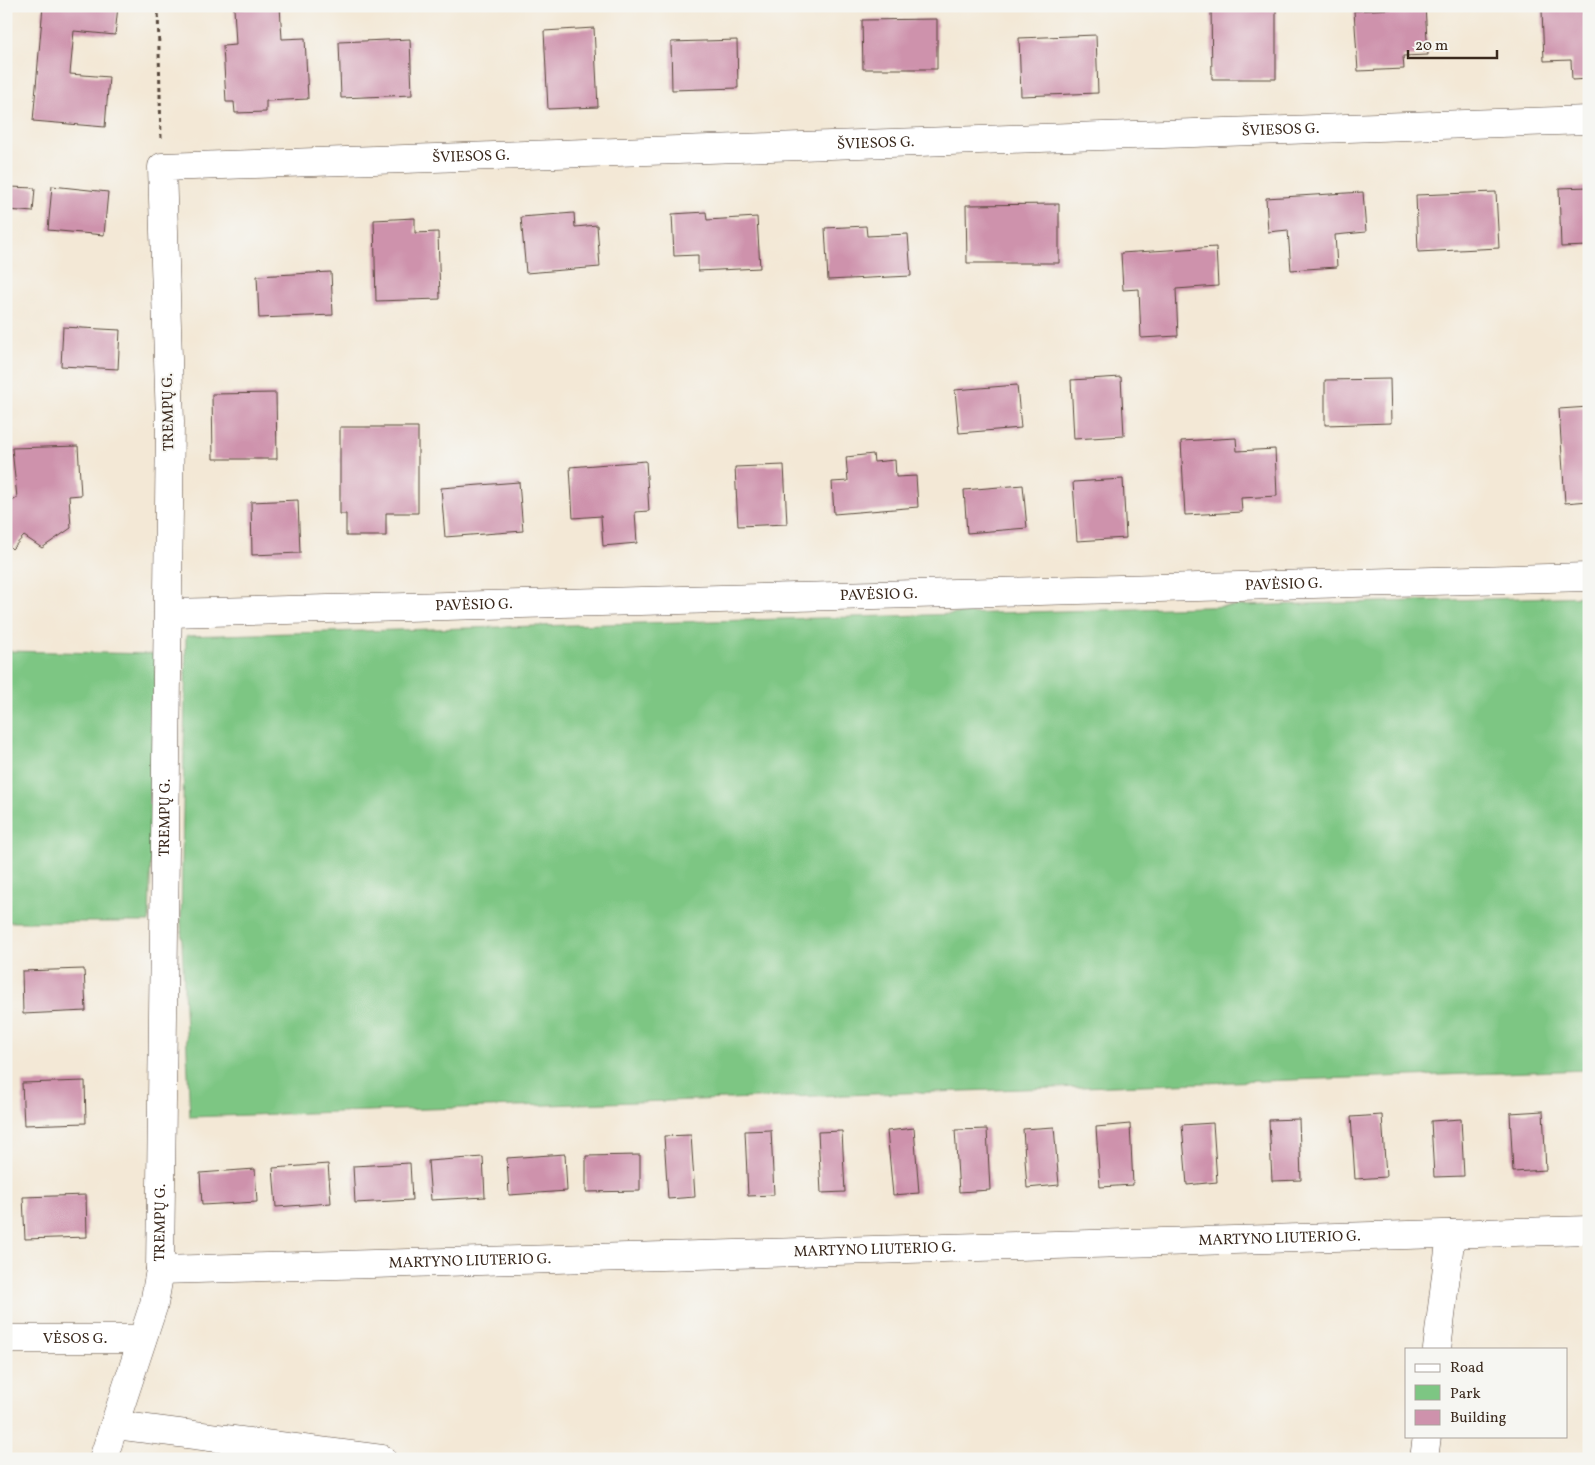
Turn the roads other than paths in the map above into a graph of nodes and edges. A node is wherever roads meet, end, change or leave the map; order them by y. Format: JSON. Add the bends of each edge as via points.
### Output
{"nodes":[{"id":1,"x":1589,"y":120,"type":"edge"},
{"id":2,"x":162,"y":167,"type":"joint"},
{"id":3,"x":1589,"y":577,"type":"edge"},
{"id":4,"x":168,"y":613,"type":"junction"},
{"id":5,"x":1589,"y":1230,"type":"edge"},
{"id":6,"x":1451,"y":1234,"type":"junction"},
{"id":7,"x":160,"y":1270,"type":"junction"},
{"id":8,"x":6,"y":1339,"type":"edge"},
{"id":9,"x":142,"y":1339,"type":"junction"},
{"id":10,"x":1437,"y":1348,"type":"edge"},
{"id":11,"x":116,"y":1425,"type":"junction"},
{"id":12,"x":1427,"y":1438,"type":"edge"},
{"id":13,"x":103,"y":1459,"type":"edge"},
{"id":14,"x":382,"y":1459,"type":"edge"},
{"id":15,"x":1424,"y":1459,"type":"edge"}],
"edges":[{"from":1,"to":2,"type":"street","name":"ŠVIESOS G."},
{"from":2,"to":4,"type":"street","name":"TREMPŲ G.","via":[[170,422]]},
{"from":3,"to":4,"type":"street","name":"PAVĖSIO G."},
{"from":4,"to":7,"type":"street","name":"TREMPŲ G."},
{"from":5,"to":6,"type":"street","name":"MARTYNO LIUTERIO G."},
{"from":6,"to":7,"type":"street","name":"MARTYNO LIUTERIO G."},
{"from":6,"to":10,"type":"street"},
{"from":7,"to":9,"type":"street","name":"TREMPŲ G.","via":[[154,1304]]},
{"from":8,"to":9,"type":"street","name":"VĖSOS G."},
{"from":9,"to":11,"type":"street","name":"TREMPŲ G."},
{"from":11,"to":13,"type":"street","name":"TREMPŲ G."},
{"from":11,"to":14,"type":"street"},
{"from":12,"to":15,"type":"street"}]}
